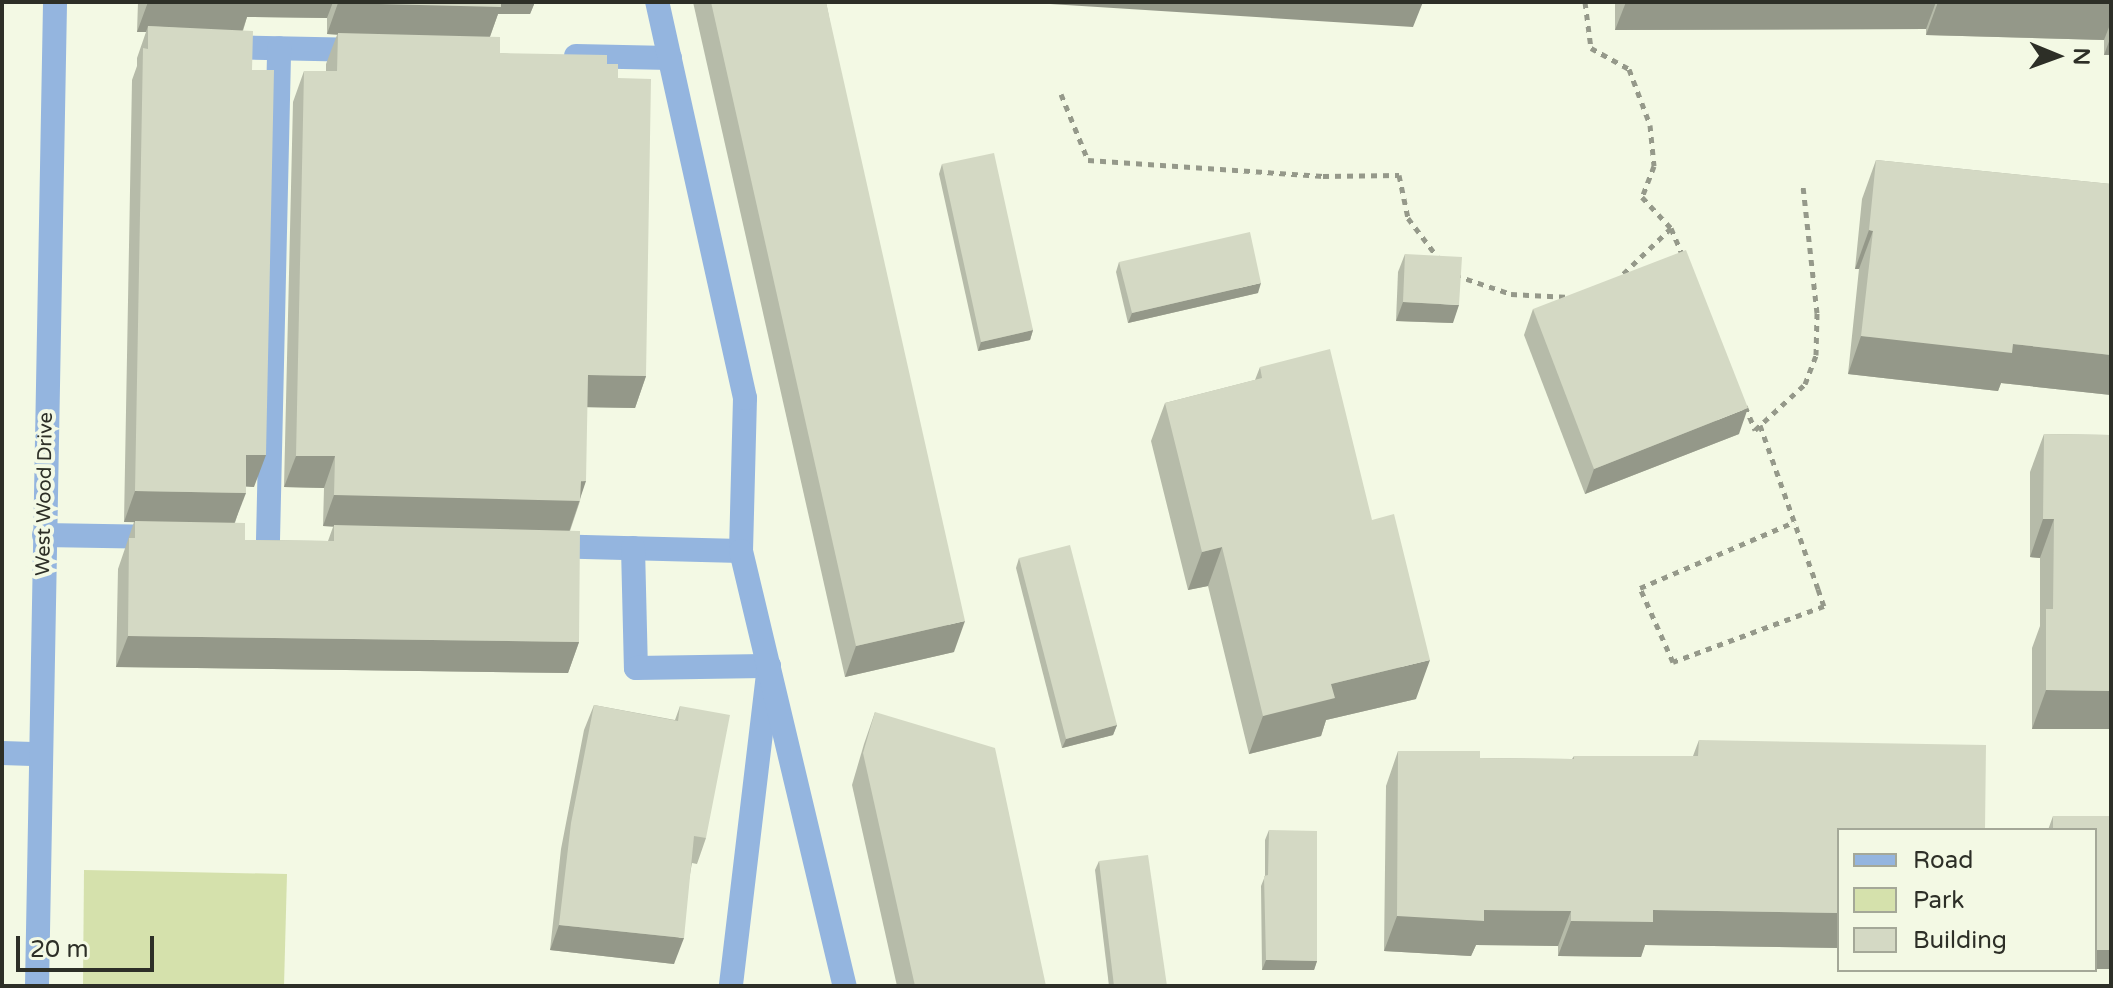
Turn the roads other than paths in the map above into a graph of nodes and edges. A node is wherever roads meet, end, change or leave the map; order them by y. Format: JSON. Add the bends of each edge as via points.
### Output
{"nodes":[{"id":1,"x":55,"y":2,"type":"edge"},
{"id":2,"x":657,"y":2,"type":"edge"},
{"id":3,"x":190,"y":46,"type":"edge"},
{"id":4,"x":279,"y":48,"type":"junction"},
{"id":5,"x":388,"y":51,"type":"edge"},
{"id":6,"x":544,"y":55,"type":"edge"},
{"id":7,"x":670,"y":58,"type":"junction"},
{"id":8,"x":44,"y":535,"type":"junction"},
{"id":9,"x":193,"y":538,"type":"edge"},
{"id":10,"x":238,"y":539,"type":"edge"},
{"id":11,"x":522,"y":546,"type":"edge"},
{"id":12,"x":633,"y":548,"type":"junction"},
{"id":13,"x":741,"y":551,"type":"junction"},
{"id":14,"x":769,"y":666,"type":"junction"},
{"id":15,"x":2,"y":753,"type":"edge"},
{"id":16,"x":40,"y":754,"type":"junction"},
{"id":17,"x":37,"y":986,"type":"edge"},
{"id":18,"x":731,"y":986,"type":"edge"},
{"id":19,"x":845,"y":986,"type":"edge"}],
"edges":[{"from":1,"to":8,"type":"lane","name":"West Wood Drive"},
{"from":2,"to":7,"type":"lane"},
{"from":3,"to":4,"type":"lane"},
{"from":4,"to":5,"type":"lane"},
{"from":4,"to":10,"type":"lane","via":[[276,540]]},
{"from":6,"to":7,"type":"lane"},
{"from":7,"to":13,"type":"lane","via":[[745,398]]},
{"from":8,"to":9,"type":"lane"},
{"from":8,"to":16,"type":"lane","name":"West Wood Drive"},
{"from":11,"to":12,"type":"lane"},
{"from":12,"to":13,"type":"lane"},
{"from":12,"to":14,"type":"lane","via":[[636,668]]},
{"from":13,"to":14,"type":"lane"},
{"from":14,"to":18,"type":"lane"},
{"from":14,"to":19,"type":"lane"},
{"from":15,"to":16,"type":"lane"},
{"from":16,"to":17,"type":"lane","name":"West Wood Drive"}]}
